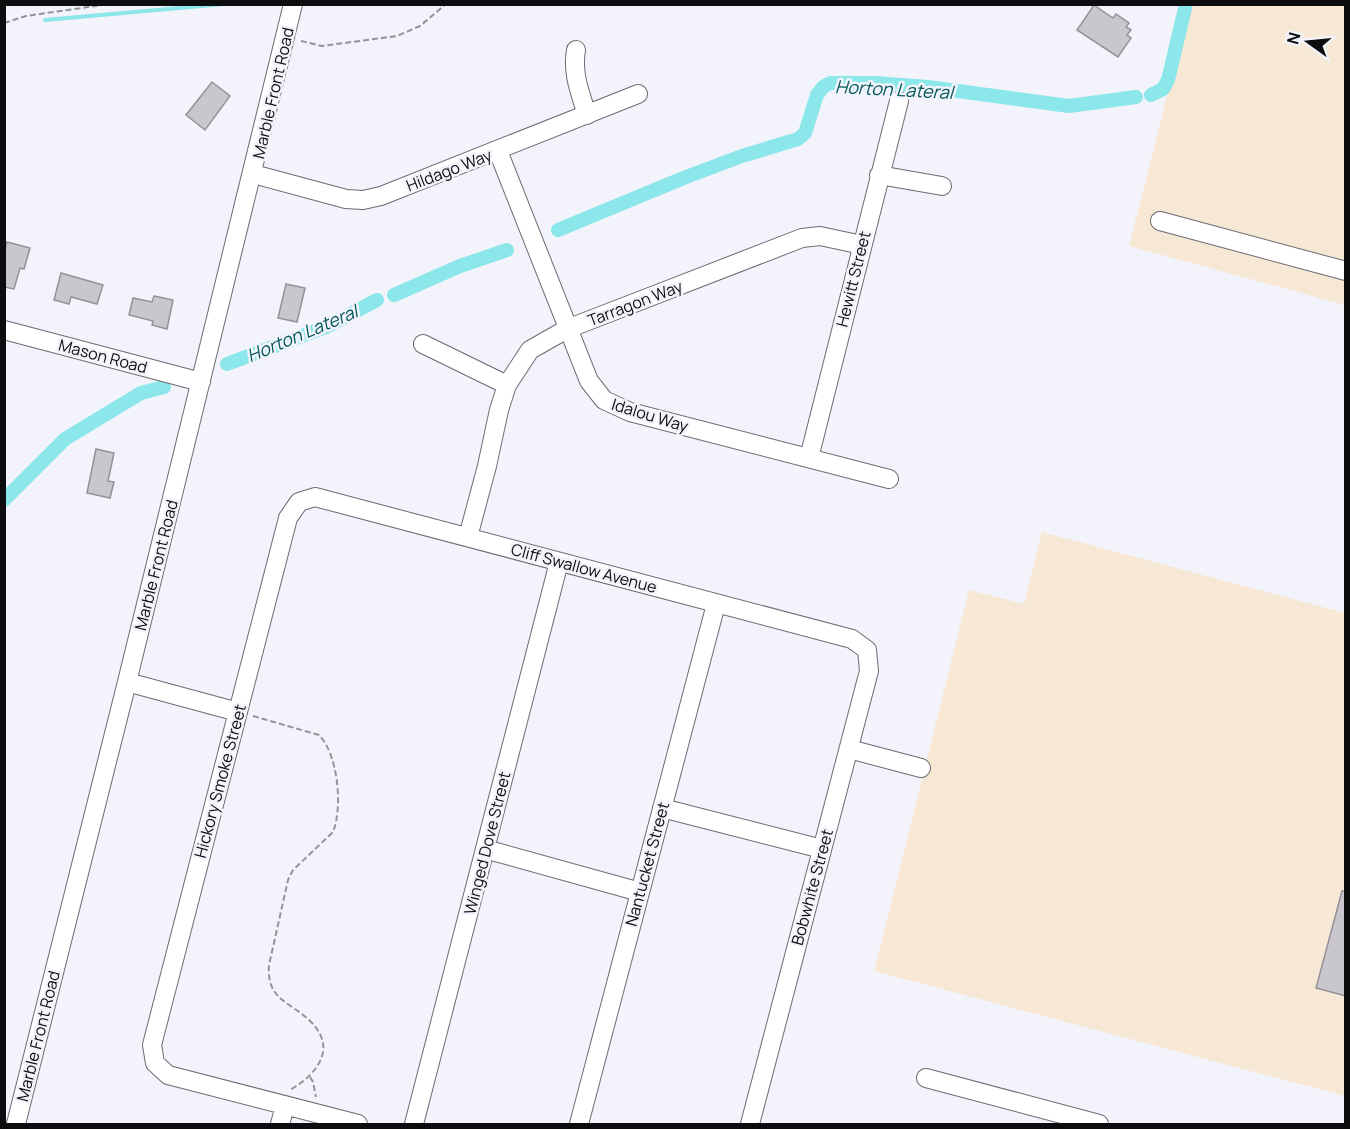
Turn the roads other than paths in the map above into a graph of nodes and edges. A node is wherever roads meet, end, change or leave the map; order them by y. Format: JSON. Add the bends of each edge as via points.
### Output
{"nodes":[{"id":1,"x":293,"y":4,"type":"edge"},
{"id":2,"x":576,"y":50,"type":"dead end"},
{"id":3,"x":638,"y":94,"type":"dead end"},
{"id":4,"x":899,"y":101,"type":"dead end"},
{"id":5,"x":587,"y":115,"type":"junction"},
{"id":6,"x":498,"y":151,"type":"junction"},
{"id":7,"x":253,"y":174,"type":"junction"},
{"id":8,"x":879,"y":175,"type":"junction"},
{"id":9,"x":942,"y":186,"type":"dead end"},
{"id":10,"x":1160,"y":221,"type":"dead end"},
{"id":11,"x":862,"y":245,"type":"junction"},
{"id":12,"x":1346,"y":271,"type":"edge"},
{"id":13,"x":567,"y":329,"type":"junction"},
{"id":14,"x":4,"y":330,"type":"edge"},
{"id":15,"x":423,"y":344,"type":"dead end"},
{"id":16,"x":201,"y":382,"type":"junction"},
{"id":17,"x":507,"y":385,"type":"junction"},
{"id":18,"x":809,"y":458,"type":"junction"},
{"id":19,"x":889,"y":479,"type":"dead end"},
{"id":20,"x":299,"y":502,"type":"joint"},
{"id":21,"x":468,"y":537,"type":"junction"},
{"id":22,"x":559,"y":562,"type":"junction"},
{"id":23,"x":716,"y":604,"type":"junction"},
{"id":24,"x":867,"y":650,"type":"joint"},
{"id":25,"x":127,"y":682,"type":"junction"},
{"id":26,"x":244,"y":714,"type":"junction"},
{"id":27,"x":849,"y":749,"type":"junction"},
{"id":28,"x":921,"y":768,"type":"dead end"},
{"id":29,"x":662,"y":808,"type":"junction"},
{"id":30,"x":485,"y":849,"type":"junction"},
{"id":31,"x":822,"y":849,"type":"junction"},
{"id":32,"x":640,"y":892,"type":"junction"},
{"id":33,"x":926,"y":1077,"type":"dead end"},
{"id":34,"x":287,"y":1098,"type":"junction"},
{"id":35,"x":16,"y":1125,"type":"edge"},
{"id":36,"x":280,"y":1125,"type":"edge"},
{"id":37,"x":358,"y":1125,"type":"edge"},
{"id":38,"x":414,"y":1125,"type":"edge"},
{"id":39,"x":579,"y":1125,"type":"edge"},
{"id":40,"x":750,"y":1125,"type":"edge"},
{"id":41,"x":1099,"y":1125,"type":"edge"}],
"edges":[{"from":1,"to":7,"type":"street","name":"Marble Front Road"},
{"from":2,"to":5,"type":"street","via":[[575,80]]},
{"from":3,"to":5,"type":"street","name":"Hildago Way"},
{"from":4,"to":8,"type":"street","name":"Hewitt Street"},
{"from":5,"to":6,"type":"street","name":"Hildago Way"},
{"from":6,"to":7,"type":"street","name":"Hildago Way","via":[[363,200]]},
{"from":6,"to":13,"type":"street","name":"Idalou Way"},
{"from":7,"to":16,"type":"street","name":"Marble Front Road"},
{"from":8,"to":9,"type":"street"},
{"from":8,"to":11,"type":"street","name":"Hewitt Street"},
{"from":10,"to":12,"type":"street"},
{"from":11,"to":13,"type":"street","name":"Tarragon Way","via":[[820,236],[802,238]]},
{"from":11,"to":18,"type":"street","name":"Hewitt Street"},
{"from":13,"to":17,"type":"street","name":"Tarragon Way","via":[[531,350]]},
{"from":13,"to":18,"type":"street","name":"Idalou Way","via":[[589,381],[604,400],[630,412]]},
{"from":14,"to":16,"type":"street","name":"Mason Road"},
{"from":15,"to":17,"type":"street"},
{"from":16,"to":25,"type":"street","name":"Marble Front Road"},
{"from":17,"to":21,"type":"street","name":"Tarragon Way"},
{"from":18,"to":19,"type":"street","name":"Idalou Way"},
{"from":20,"to":21,"type":"street","name":"Cliff Swallow Avenue","via":[[315,497]]},
{"from":20,"to":26,"type":"street","name":"Hickory Smoke Street","via":[[288,518]]},
{"from":21,"to":22,"type":"street","name":"Cliff Swallow Avenue"},
{"from":22,"to":23,"type":"street","name":"Cliff Swallow Avenue"},
{"from":22,"to":30,"type":"street","name":"Winged Dove Street"},
{"from":23,"to":24,"type":"street","name":"Cliff Swallow Avenue","via":[[852,639]]},
{"from":23,"to":29,"type":"street","name":"Nantucket Street"},
{"from":24,"to":27,"type":"street","name":"Bobwhite Street","via":[[869,671]]},
{"from":25,"to":26,"type":"street"},
{"from":25,"to":35,"type":"street","name":"Marble Front Road"},
{"from":26,"to":34,"type":"street","name":"Hickory Smoke Street","via":[[152,1045],[155,1063],[168,1075]]},
{"from":27,"to":28,"type":"street"},
{"from":27,"to":31,"type":"street","name":"Bobwhite Street"},
{"from":29,"to":31,"type":"street"},
{"from":29,"to":32,"type":"street","name":"Nantucket Street"},
{"from":30,"to":32,"type":"street"},
{"from":30,"to":38,"type":"street","name":"Winged Dove Street"},
{"from":31,"to":40,"type":"street","name":"Bobwhite Street"},
{"from":32,"to":39,"type":"street","name":"Nantucket Street"},
{"from":33,"to":41,"type":"street"},
{"from":34,"to":36,"type":"street"},
{"from":34,"to":37,"type":"street"}]}
